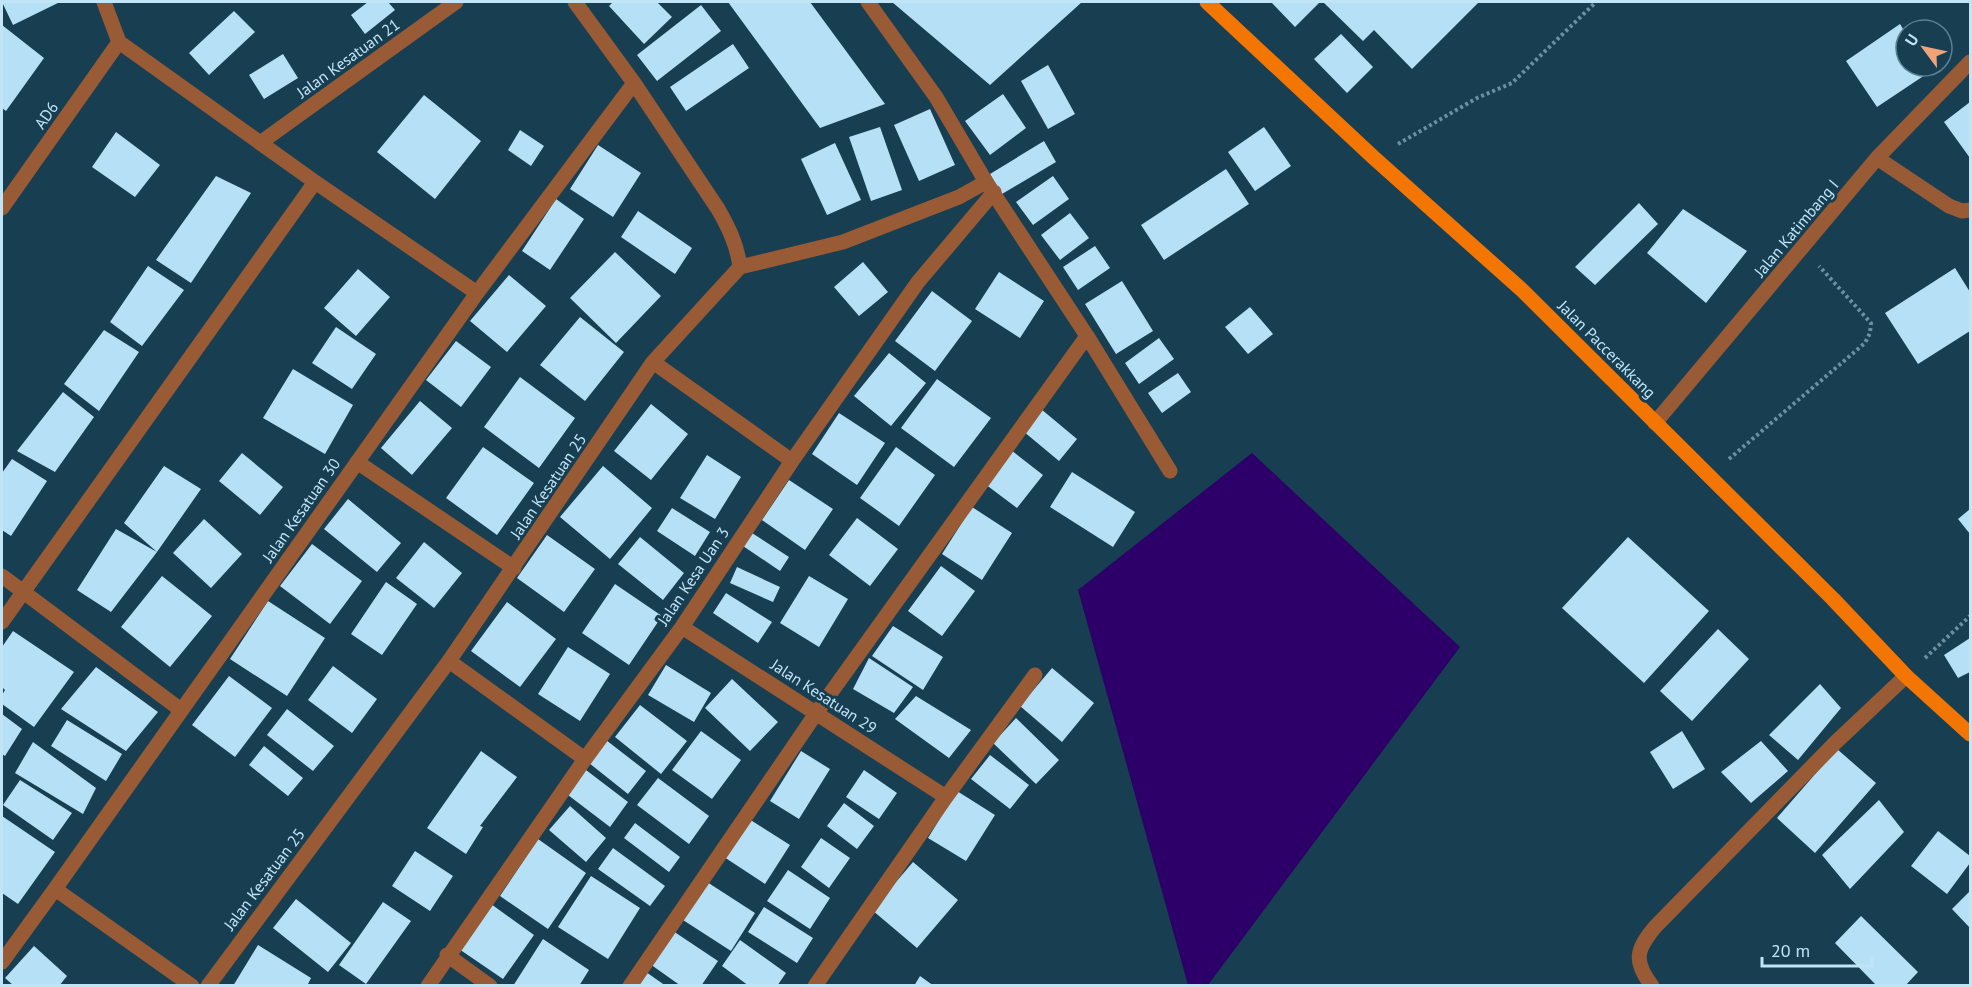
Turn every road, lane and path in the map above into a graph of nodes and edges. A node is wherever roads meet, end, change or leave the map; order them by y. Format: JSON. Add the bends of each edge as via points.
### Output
{"nodes":[{"id":1,"x":104,"y":2,"type":"edge"},
{"id":2,"x":456,"y":2,"type":"edge"},
{"id":3,"x":575,"y":2,"type":"edge"},
{"id":4,"x":868,"y":2,"type":"edge"},
{"id":5,"x":1207,"y":2,"type":"edge"},
{"id":6,"x":1596,"y":2,"type":"edge"},
{"id":7,"x":119,"y":42,"type":"junction"},
{"id":8,"x":1971,"y":62,"type":"edge"},
{"id":9,"x":634,"y":83,"type":"junction"},
{"id":10,"x":260,"y":143,"type":"junction"},
{"id":11,"x":1373,"y":157,"type":"junction"},
{"id":12,"x":1877,"y":158,"type":"junction"},
{"id":13,"x":315,"y":182,"type":"junction"},
{"id":14,"x":990,"y":187,"type":"junction"},
{"id":15,"x":2,"y":208,"type":"edge"},
{"id":16,"x":1971,"y":210,"type":"edge"},
{"id":17,"x":1802,"y":248,"type":"junction"},
{"id":18,"x":740,"y":267,"type":"junction"},
{"id":19,"x":477,"y":293,"type":"junction"},
{"id":20,"x":1086,"y":336,"type":"junction"},
{"id":21,"x":653,"y":362,"type":"junction"},
{"id":22,"x":1656,"y":423,"type":"junction"},
{"id":23,"x":792,"y":461,"type":"junction"},
{"id":24,"x":357,"y":462,"type":"junction"},
{"id":25,"x":1170,"y":471,"type":"dead end"},
{"id":26,"x":1709,"y":476,"type":"junction"},
{"id":27,"x":514,"y":568,"type":"junction"},
{"id":28,"x":2,"y":576,"type":"edge"},
{"id":29,"x":24,"y":592,"type":"junction"},
{"id":30,"x":1971,"y":616,"type":"edge"},
{"id":31,"x":2,"y":622,"type":"edge"},
{"id":32,"x":682,"y":627,"type":"junction"},
{"id":33,"x":449,"y":661,"type":"junction"},
{"id":34,"x":1035,"y":675,"type":"dead end"},
{"id":35,"x":1906,"y":676,"type":"junction"},
{"id":36,"x":181,"y":710,"type":"junction"},
{"id":37,"x":817,"y":712,"type":"junction"},
{"id":38,"x":1971,"y":734,"type":"edge"},
{"id":39,"x":585,"y":759,"type":"junction"},
{"id":40,"x":946,"y":797,"type":"junction"},
{"id":41,"x":55,"y":889,"type":"junction"},
{"id":42,"x":447,"y":956,"type":"junction"},
{"id":43,"x":2,"y":962,"type":"edge"},
{"id":44,"x":192,"y":986,"type":"edge"},
{"id":45,"x":208,"y":986,"type":"edge"},
{"id":46,"x":428,"y":986,"type":"edge"},
{"id":47,"x":490,"y":986,"type":"edge"},
{"id":48,"x":630,"y":986,"type":"edge"},
{"id":49,"x":815,"y":986,"type":"edge"},
{"id":50,"x":1652,"y":986,"type":"edge"}],
"edges":[{"from":1,"to":7,"type":"street"},
{"from":2,"to":10,"type":"street","name":"Jalan Kesatuan 21"},
{"from":3,"to":9,"type":"street"},
{"from":4,"to":14,"type":"street","via":[[936,97]]},
{"from":5,"to":11,"type":"main road","name":"Jalan Paccerakkang"},
{"from":6,"to":11,"type":"path","via":[[1512,83],[1477,98]]},
{"from":7,"to":10,"type":"street"},
{"from":7,"to":15,"type":"street","name":"AD6"},
{"from":8,"to":12,"type":"street","name":"Jalan Katimbang I"},
{"from":9,"to":18,"type":"street","via":[[731,230]]},
{"from":9,"to":19,"type":"street","name":"Jalan Kesatuan 30"},
{"from":10,"to":13,"type":"street"},
{"from":11,"to":22,"type":"main road","name":"Jalan Paccerakkang","via":[[1523,291]]},
{"from":12,"to":16,"type":"street","via":[[1949,206]]},
{"from":12,"to":17,"type":"street","name":"Jalan Katimbang I"},
{"from":13,"to":19,"type":"street"},
{"from":13,"to":29,"type":"street"},
{"from":14,"to":18,"type":"street","via":[[843,242]]},
{"from":14,"to":20,"type":"street"},
{"from":14,"to":23,"type":"street","name":"Jalan Kesa Uan 3"},
{"from":17,"to":22,"type":"street","name":"Jalan Katimbang I"},
{"from":17,"to":26,"type":"path","via":[[1871,323],[1870,333],[1865,343]]},
{"from":18,"to":21,"type":"street","name":"Jalan Kesatuan 25"},
{"from":19,"to":24,"type":"street","name":"Jalan Kesatuan 30"},
{"from":20,"to":25,"type":"street"},
{"from":20,"to":37,"type":"street"},
{"from":21,"to":23,"type":"street"},
{"from":21,"to":27,"type":"street","name":"Jalan Kesatuan 25"},
{"from":22,"to":26,"type":"main road","name":"Jalan Paccerakkang"},
{"from":23,"to":32,"type":"street","name":"Jalan Kesa Uan 3"},
{"from":24,"to":27,"type":"street"},
{"from":24,"to":36,"type":"street","name":"Jalan Kesatuan 30"},
{"from":26,"to":35,"type":"main road","name":"Jalan Paccerakkang"},
{"from":27,"to":33,"type":"street","name":"Jalan Kesatuan 25"},
{"from":28,"to":29,"type":"street"},
{"from":29,"to":31,"type":"street"},
{"from":29,"to":36,"type":"street"},
{"from":30,"to":35,"type":"path"},
{"from":32,"to":37,"type":"street","name":"Jalan Kesatuan 29"},
{"from":32,"to":39,"type":"street","name":"Jalan Kesa Uan 3"},
{"from":33,"to":39,"type":"street"},
{"from":33,"to":45,"type":"street","name":"Jalan Kesatuan 25"},
{"from":34,"to":40,"type":"street"},
{"from":35,"to":38,"type":"main road","name":"Jalan Paccerakkang"},
{"from":35,"to":50,"type":"street","via":[[1655,927],[1638,957],[1639,968]]},
{"from":36,"to":41,"type":"street","name":"Jalan Kesatuan 30"},
{"from":37,"to":40,"type":"street","name":"Jalan Kesatuan 29"},
{"from":37,"to":48,"type":"street"},
{"from":39,"to":42,"type":"street","name":"Jalan Kesa Uan 3"},
{"from":40,"to":49,"type":"street"},
{"from":41,"to":43,"type":"street","name":"Jalan Kesatuan 30"},
{"from":41,"to":44,"type":"street"},
{"from":42,"to":46,"type":"street","name":"Jalan Kesa Uan 3"},
{"from":42,"to":47,"type":"street"}]}
